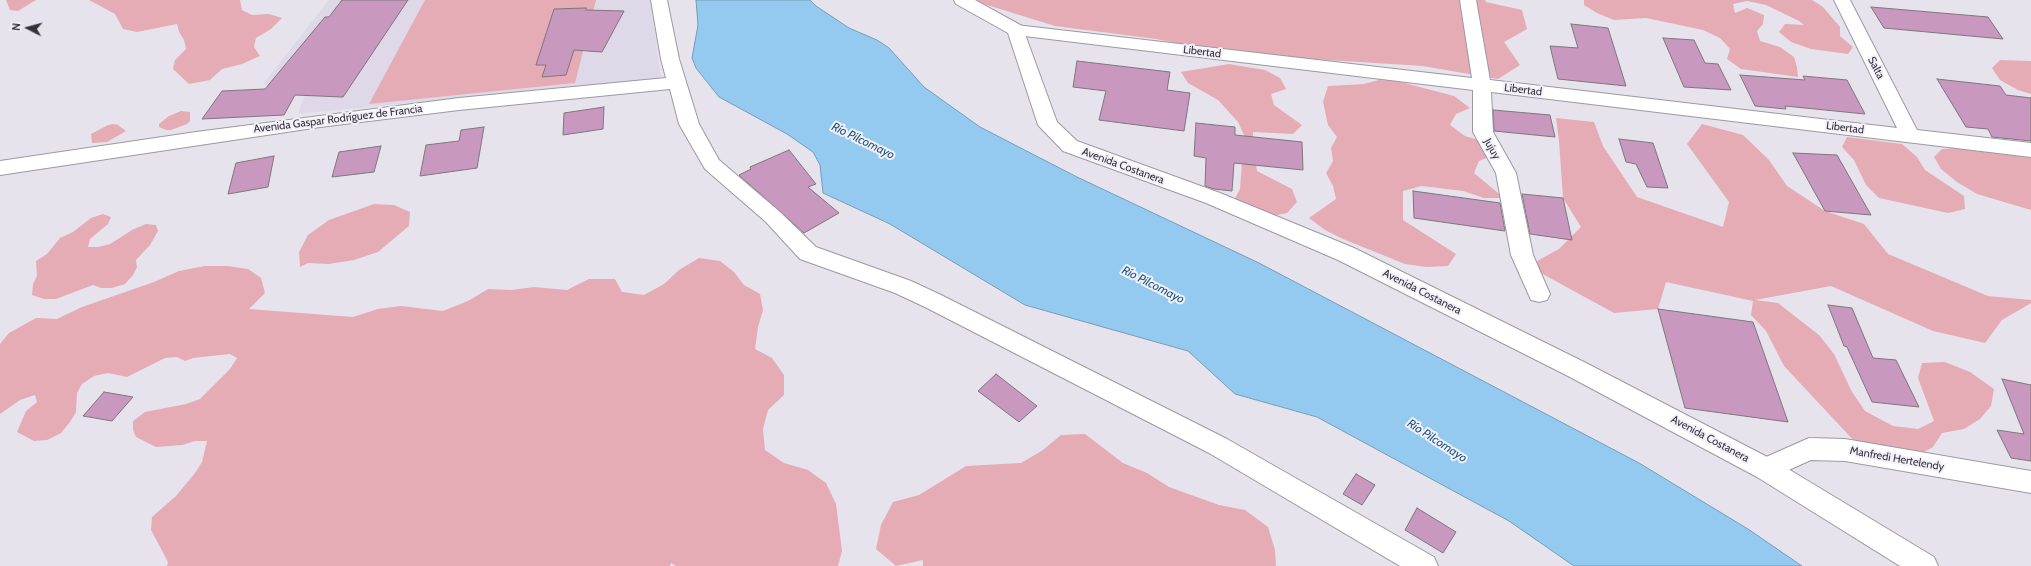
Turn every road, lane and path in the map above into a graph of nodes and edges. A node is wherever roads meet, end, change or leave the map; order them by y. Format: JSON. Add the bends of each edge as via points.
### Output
{"nodes":[{"id":1,"x":659,"y":0,"type":"edge"},
{"id":2,"x":962,"y":0,"type":"edge"},
{"id":3,"x":1468,"y":0,"type":"edge"},
{"id":4,"x":1842,"y":0,"type":"edge"},
{"id":5,"x":1016,"y":30,"type":"junction"},
{"id":6,"x":677,"y":83,"type":"junction"},
{"id":7,"x":1482,"y":85,"type":"junction"},
{"id":8,"x":1910,"y":135,"type":"junction"},
{"id":9,"x":2031,"y":150,"type":"edge"},
{"id":10,"x":0,"y":168,"type":"edge"},
{"id":11,"x":1539,"y":294,"type":"dead end"},
{"id":12,"x":1766,"y":469,"type":"junction"},
{"id":13,"x":2031,"y":482,"type":"edge"},
{"id":14,"x":1424,"y":566,"type":"edge"},
{"id":15,"x":1924,"y":566,"type":"edge"}],
"edges":[{"from":1,"to":6,"type":"street"},
{"from":2,"to":5,"type":"street"},
{"from":3,"to":7,"type":"street","name":"Jujuy"},
{"from":4,"to":8,"type":"street","name":"Salta"},
{"from":5,"to":7,"type":"street","name":"Libertad"},
{"from":5,"to":12,"type":"street","name":"Avenida Costanera","via":[[1048,125],[1070,146],[1213,198],[1346,254],[1578,370]]},
{"from":6,"to":10,"type":"street","name":"Avenida Gaspar Rodríguez de Francia","via":[[328,120]]},
{"from":6,"to":14,"type":"street","via":[[689,124],[712,164],[773,217],[808,253],[903,287],[933,301],[1218,446]]},
{"from":7,"to":8,"type":"street","name":"Libertad"},
{"from":7,"to":11,"type":"street","name":"Jujuy","via":[[1483,132],[1506,173],[1522,255]]},
{"from":8,"to":9,"type":"street","name":"Libertad"},
{"from":12,"to":13,"type":"street","name":"Manfredi Hertelendy","via":[[1809,449],[1845,450]]},
{"from":12,"to":15,"type":"street","name":"Avenida Costanera"}]}
